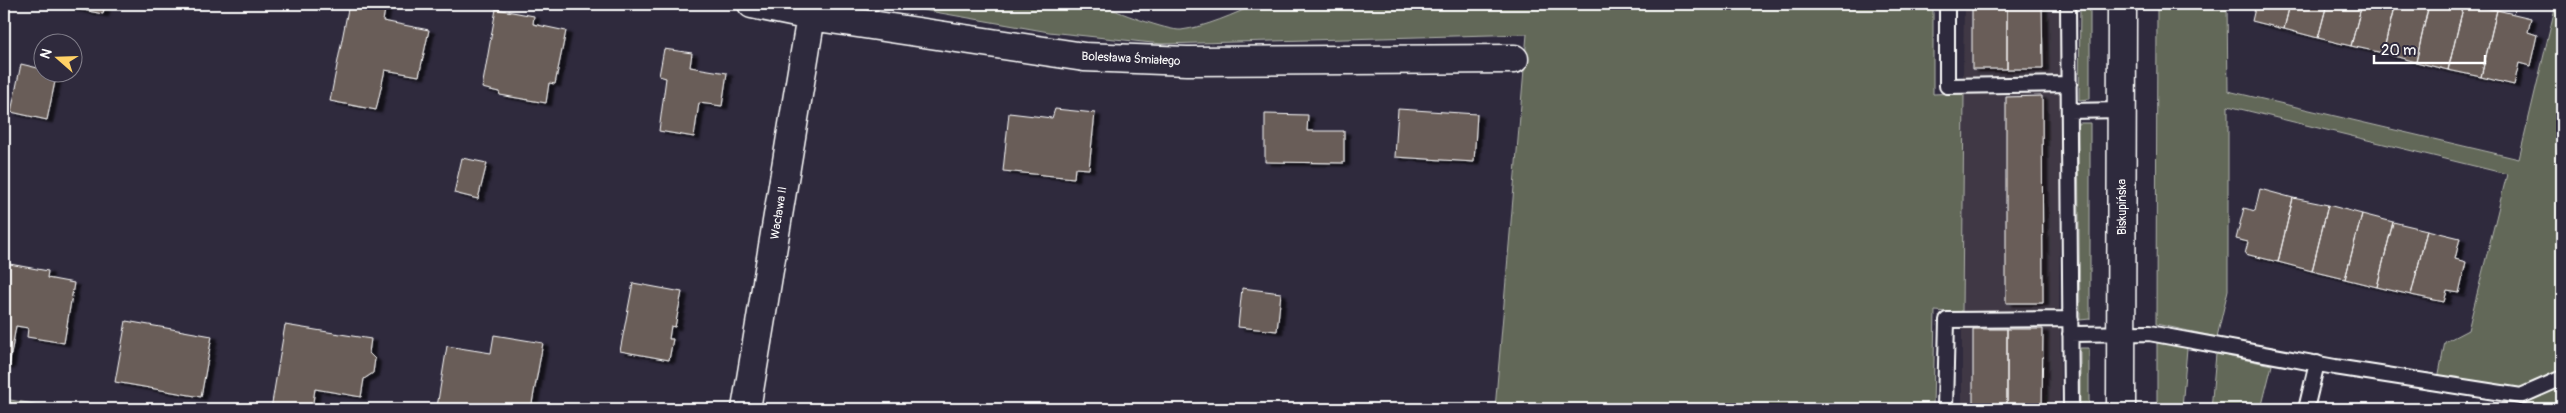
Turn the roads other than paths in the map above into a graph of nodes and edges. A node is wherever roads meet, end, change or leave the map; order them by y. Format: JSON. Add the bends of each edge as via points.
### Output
{"nodes":[{"id":1,"x":752,"y":4,"type":"edge"},
{"id":2,"x":1947,"y":4,"type":"edge"},
{"id":3,"x":2068,"y":4,"type":"edge"},
{"id":4,"x":2122,"y":4,"type":"edge"},
{"id":5,"x":812,"y":16,"type":"junction"},
{"id":6,"x":1514,"y":59,"type":"dead end"},
{"id":7,"x":2069,"y":84,"type":"junction"},
{"id":8,"x":2122,"y":110,"type":"junction"},
{"id":9,"x":2068,"y":111,"type":"junction"},
{"id":10,"x":2071,"y":319,"type":"junction"},
{"id":11,"x":2121,"y":332,"type":"junction"},
{"id":12,"x":2070,"y":334,"type":"junction"},
{"id":13,"x":2317,"y":363,"type":"junction"},
{"id":14,"x":2562,"y":378,"type":"edge"},
{"id":15,"x":746,"y":409,"type":"edge"},
{"id":16,"x":1945,"y":409,"type":"edge"},
{"id":17,"x":2071,"y":409,"type":"edge"},
{"id":18,"x":2121,"y":409,"type":"edge"},
{"id":19,"x":2306,"y":409,"type":"edge"}],
"edges":[{"from":1,"to":5,"type":"street","name":"Bolesława Śmiałego"},
{"from":2,"to":7,"type":"lane","via":[[1947,86]]},
{"from":3,"to":7,"type":"lane"},
{"from":4,"to":8,"type":"street","name":"Biskupińska"},
{"from":5,"to":6,"type":"street","name":"Bolesława Śmiałego","via":[[1084,57],[1187,62]]},
{"from":5,"to":15,"type":"street","name":"Wacława II"},
{"from":7,"to":9,"type":"lane"},
{"from":8,"to":9,"type":"lane"},
{"from":8,"to":11,"type":"street","name":"Biskupińska"},
{"from":9,"to":10,"type":"lane"},
{"from":10,"to":12,"type":"lane"},
{"from":10,"to":16,"type":"lane","via":[[1947,320]]},
{"from":11,"to":12,"type":"lane"},
{"from":11,"to":13,"type":"lane","via":[[2149,333]]},
{"from":11,"to":18,"type":"street","name":"Biskupińska"},
{"from":12,"to":17,"type":"lane"},
{"from":13,"to":14,"type":"lane","via":[[2521,396]]},
{"from":13,"to":19,"type":"lane"}]}
